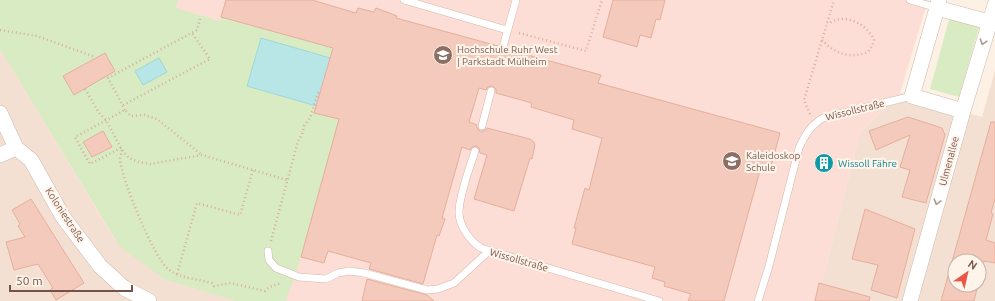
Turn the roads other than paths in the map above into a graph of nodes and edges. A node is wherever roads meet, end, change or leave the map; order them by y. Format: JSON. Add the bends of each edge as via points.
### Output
{"nodes":[{"id":1,"x":404,"y":0,"type":"edge"},
{"id":2,"x":516,"y":0,"type":"edge"},
{"id":3,"x":910,"y":0,"type":"edge"},
{"id":4,"x":938,"y":4,"type":"edge"},
{"id":5,"x":995,"y":5,"type":"edge"},
{"id":6,"x":989,"y":22,"type":"junction"},
{"id":7,"x":507,"y":30,"type":"junction"},
{"id":8,"x":502,"y":47,"type":"dead end"},
{"id":9,"x":491,"y":92,"type":"dead end"},
{"id":10,"x":912,"y":96,"type":"junction"},
{"id":11,"x":963,"y":110,"type":"junction"},
{"id":12,"x":0,"y":113,"type":"edge"},
{"id":13,"x":482,"y":126,"type":"dead end"},
{"id":14,"x":16,"y":148,"type":"junction"},
{"id":15,"x":475,"y":151,"type":"dead end"},
{"id":16,"x":0,"y":155,"type":"edge"},
{"id":17,"x":268,"y":251,"type":"road end"},
{"id":18,"x":489,"y":251,"type":"junction"},
{"id":19,"x":149,"y":301,"type":"edge"},
{"id":20,"x":659,"y":301,"type":"edge"},
{"id":21,"x":758,"y":301,"type":"edge"},
{"id":22,"x":910,"y":301,"type":"edge"}],
"edges":[{"from":1,"to":7,"type":"lane"},
{"from":2,"to":7,"type":"lane"},
{"from":3,"to":4,"type":"lane"},
{"from":4,"to":6,"type":"street"},
{"from":4,"to":10,"type":"street"},
{"from":5,"to":6,"type":"street","name":"Ulmenallee"},
{"from":6,"to":11,"type":"street","name":"Ulmenallee","one_way":true},
{"from":7,"to":8,"type":"lane"},
{"from":9,"to":13,"type":"lane"},
{"from":10,"to":11,"type":"street","name":"Wissollstraße"},
{"from":10,"to":21,"type":"lane","name":"Wissollstraße","via":[[823,118],[807,132],[799,148]]},
{"from":11,"to":22,"type":"street","name":"Ulmenallee","one_way":true},
{"from":12,"to":14,"type":"street","name":"Koloniestraße"},
{"from":14,"to":16,"type":"street"},
{"from":14,"to":19,"type":"street","name":"Koloniestraße","via":[[31,160],[64,217],[100,266],[124,288]]},
{"from":15,"to":18,"type":"lane","name":"Wissollstraße","via":[[460,202],[460,221],[475,244]]},
{"from":17,"to":18,"type":"lane","via":[[269,260],[276,268],[299,277],[326,279],[338,272],[350,271],[427,290],[454,283]]},
{"from":18,"to":20,"type":"lane","name":"Wissollstraße"}]}
